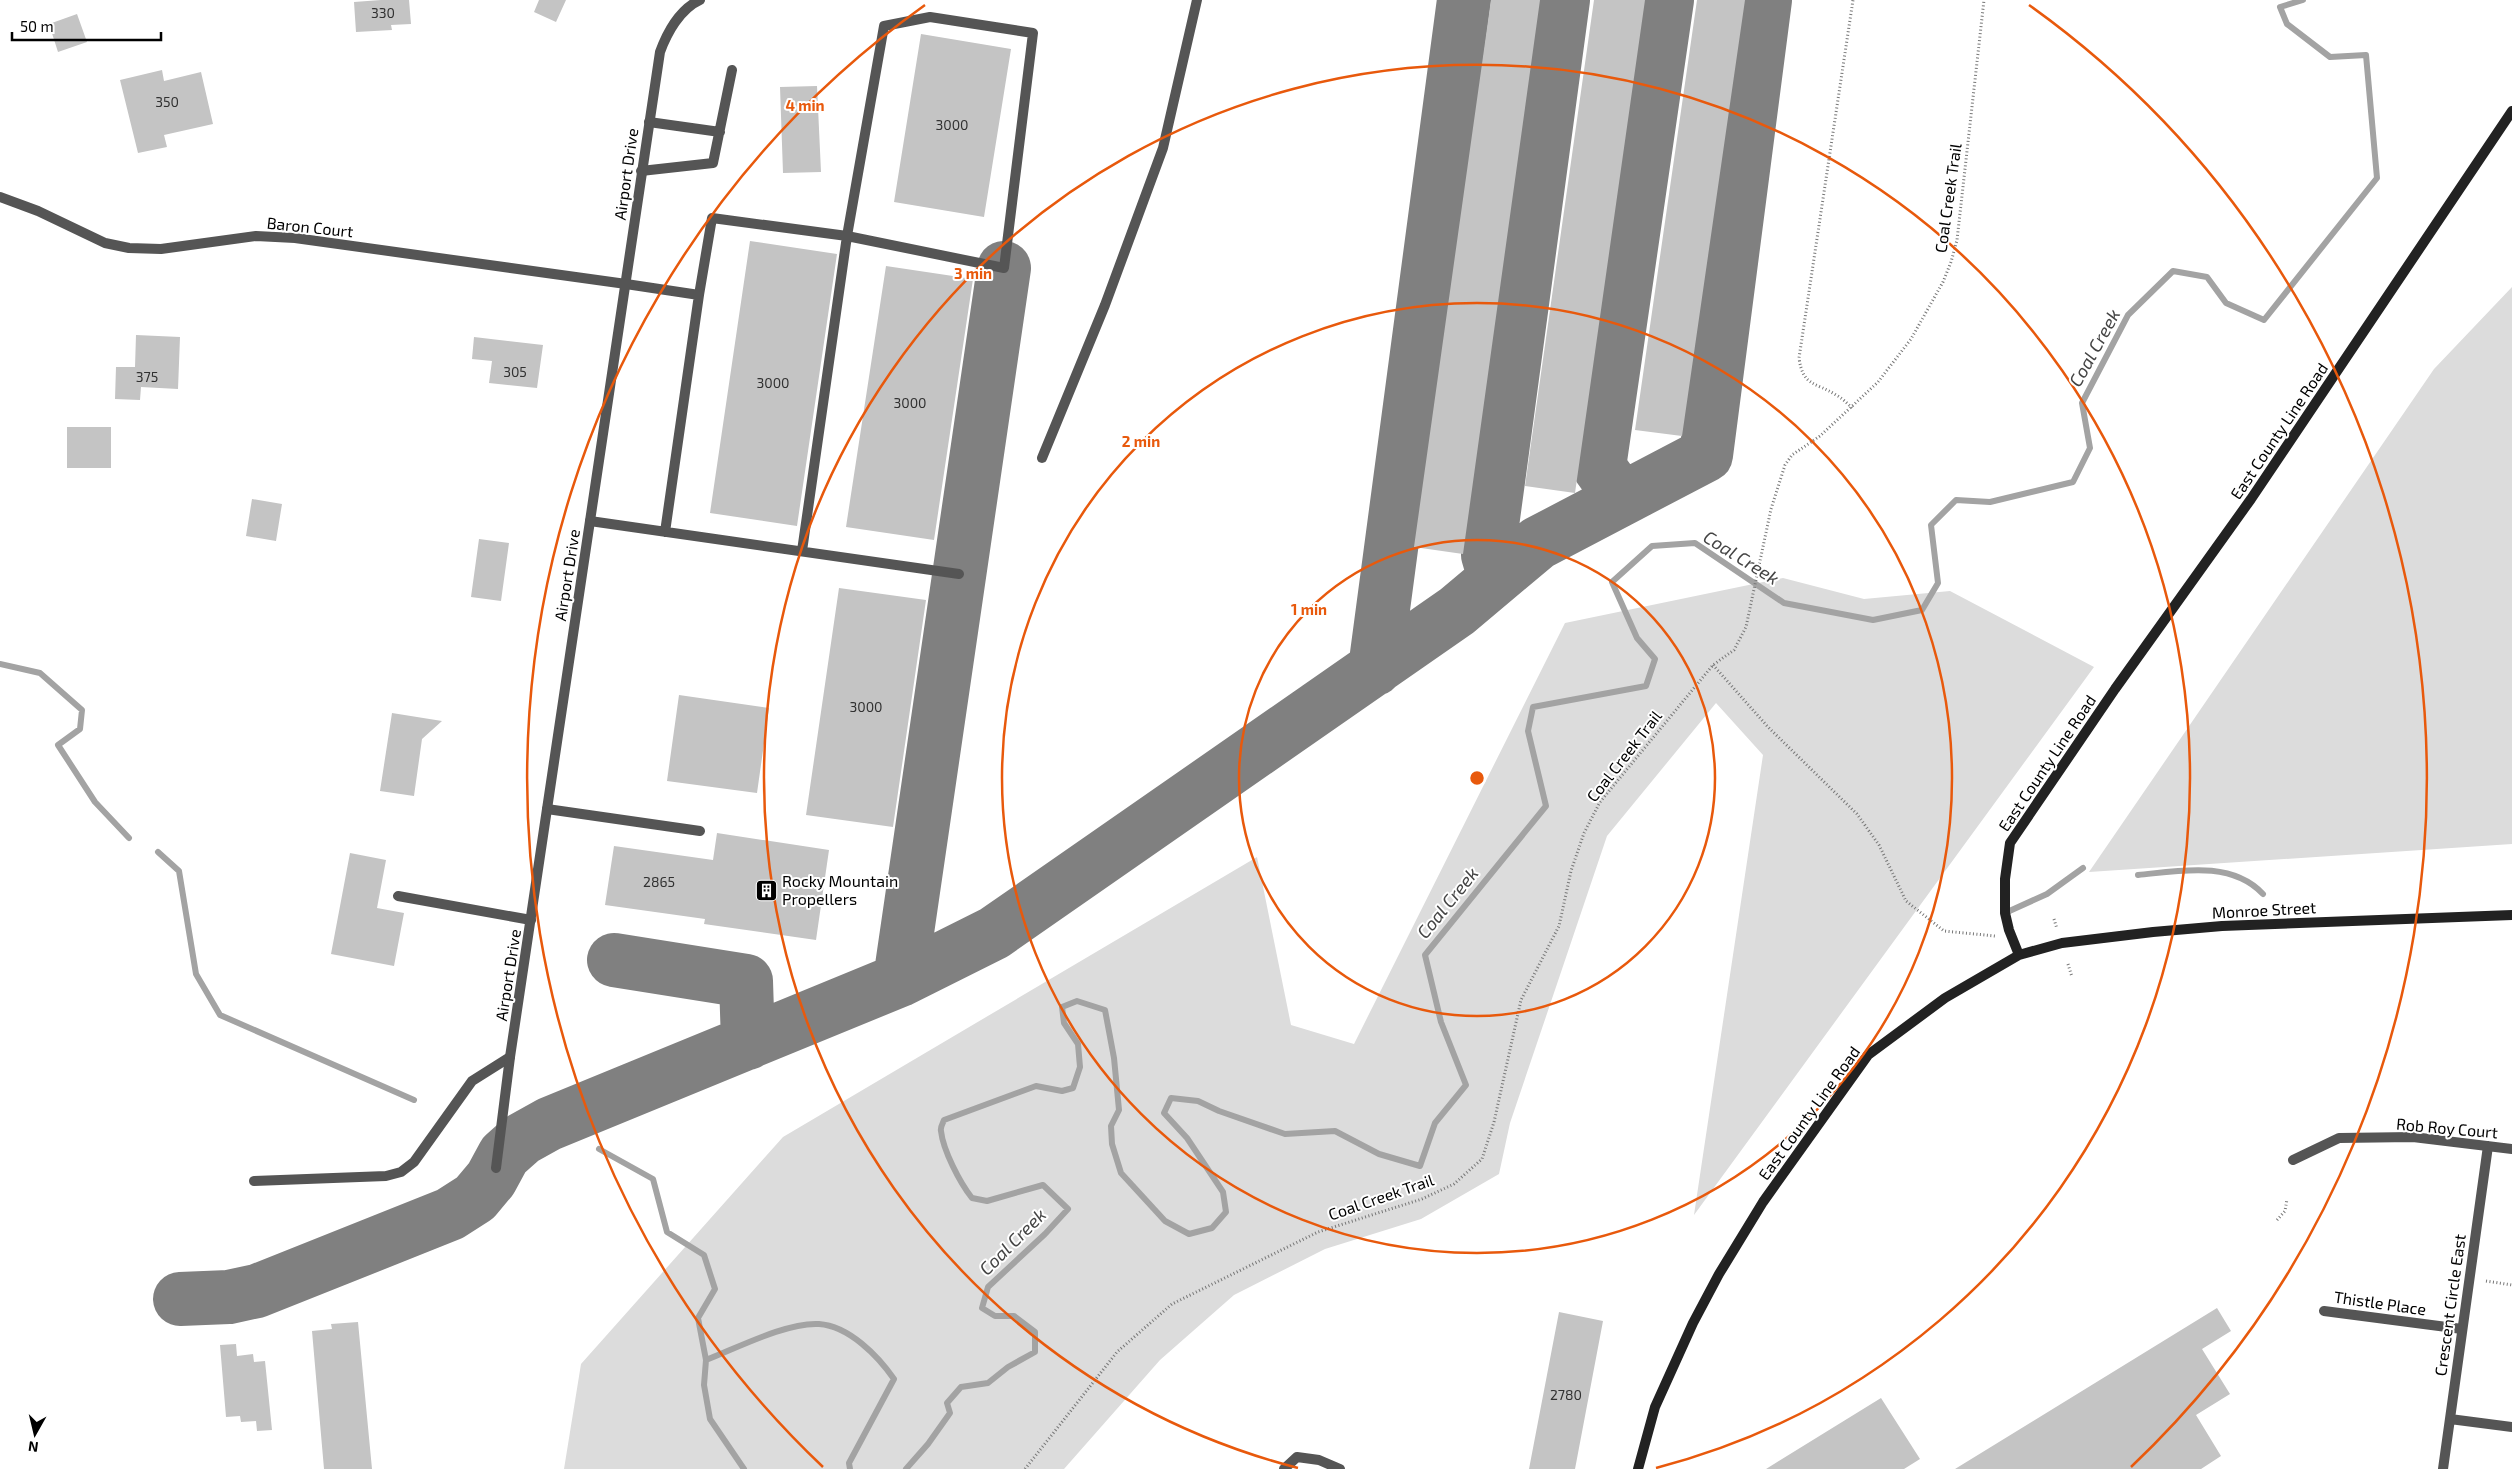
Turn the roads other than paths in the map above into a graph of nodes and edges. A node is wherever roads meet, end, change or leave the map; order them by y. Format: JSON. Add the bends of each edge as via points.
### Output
{"nodes":[{"id":1,"x":700,"y":0,"type":"edge"},
{"id":2,"x":1197,"y":0,"type":"edge"},
{"id":3,"x":732,"y":70,"type":"dead end"},
{"id":4,"x":2512,"y":111,"type":"edge"},
{"id":5,"x":649,"y":122,"type":"junction"},
{"id":6,"x":720,"y":132,"type":"junction"},
{"id":7,"x":641,"y":171,"type":"junction"},
{"id":8,"x":0,"y":197,"type":"edge"},
{"id":9,"x":847,"y":236,"type":"junction"},
{"id":10,"x":626,"y":284,"type":"junction"},
{"id":11,"x":699,"y":295,"type":"junction"},
{"id":12,"x":1042,"y":458,"type":"dead end"},
{"id":13,"x":590,"y":521,"type":"junction"},
{"id":14,"x":665,"y":532,"type":"junction"},
{"id":15,"x":802,"y":551,"type":"junction"},
{"id":16,"x":959,"y":574,"type":"dead end"},
{"id":17,"x":547,"y":809,"type":"junction"},
{"id":18,"x":700,"y":831,"type":"dead end"},
{"id":19,"x":398,"y":896,"type":"dead end"},
{"id":20,"x":2512,"y":915,"type":"edge"},
{"id":21,"x":532,"y":920,"type":"junction"},
{"id":22,"x":2019,"y":955,"type":"junction"},
{"id":23,"x":510,"y":1057,"type":"junction"},
{"id":24,"x":2488,"y":1146,"type":"junction"},
{"id":25,"x":2512,"y":1149,"type":"edge"},
{"id":26,"x":2293,"y":1160,"type":"dead end"},
{"id":27,"x":496,"y":1168,"type":"dead end"},
{"id":28,"x":254,"y":1181,"type":"dead end"},
{"id":29,"x":2324,"y":1311,"type":"dead end"},
{"id":30,"x":2462,"y":1330,"type":"junction"},
{"id":31,"x":2450,"y":1419,"type":"junction"},
{"id":32,"x":2512,"y":1427,"type":"edge"},
{"id":33,"x":1284,"y":1469,"type":"edge"},
{"id":34,"x":1340,"y":1469,"type":"edge"},
{"id":35,"x":1638,"y":1469,"type":"edge"},
{"id":36,"x":2443,"y":1469,"type":"edge"}],
"edges":[{"from":1,"to":5,"type":"street","name":"Airport Drive","via":[[692,3],[675,22],[664,41]]},
{"from":2,"to":12,"type":"street","via":[[1163,148],[1105,305]]},
{"from":3,"to":6,"type":"street"},
{"from":4,"to":22,"type":"main road","name":"East County Line Road","via":[[2256,491],[2010,843],[2005,913]]},
{"from":5,"to":6,"type":"street"},
{"from":5,"to":7,"type":"street","name":"Airport Drive"},
{"from":6,"to":7,"type":"street","via":[[713,163]]},
{"from":7,"to":10,"type":"street","name":"Airport Drive"},
{"from":8,"to":10,"type":"street","name":"Baron Court","via":[[105,243],[129,248],[161,249],[256,236],[296,238]]},
{"from":9,"to":9,"type":"street","via":[[884,26],[930,17],[1033,33],[1004,268]]},
{"from":9,"to":11,"type":"street","via":[[712,218]]},
{"from":9,"to":15,"type":"street"},
{"from":10,"to":11,"type":"street","name":"Baron Court"},
{"from":10,"to":13,"type":"street","name":"Airport Drive"},
{"from":11,"to":14,"type":"street"},
{"from":13,"to":14,"type":"street"},
{"from":13,"to":17,"type":"street","name":"Airport Drive"},
{"from":14,"to":15,"type":"street"},
{"from":15,"to":16,"type":"street"},
{"from":17,"to":18,"type":"street"},
{"from":17,"to":21,"type":"street","name":"Airport Drive"},
{"from":19,"to":21,"type":"street"},
{"from":20,"to":22,"type":"main road","name":"Monroe Street","via":[[2222,926],[2062,943]]},
{"from":21,"to":23,"type":"street","name":"Airport Drive"},
{"from":22,"to":35,"type":"main road","name":"East County Line Road","via":[[1944,998],[1868,1055],[1763,1202],[1719,1274],[1655,1407]]},
{"from":23,"to":27,"type":"street","name":"Airport Drive"},
{"from":23,"to":28,"type":"street","via":[[472,1081],[429,1144],[401,1172],[386,1176]]},
{"from":24,"to":25,"type":"street","name":"Rob Roy Court"},
{"from":24,"to":26,"type":"street","name":"Rob Roy Court","via":[[2413,1137],[2339,1138]]},
{"from":24,"to":30,"type":"street","name":"Crescent Circle East"},
{"from":29,"to":30,"type":"street","name":"Thistle Place"},
{"from":30,"to":31,"type":"street","name":"Crescent Circle East"},
{"from":31,"to":32,"type":"street"},
{"from":31,"to":36,"type":"street","name":"Crescent Circle East"},
{"from":33,"to":34,"type":"street","via":[[1297,1457],[1319,1460]]}]}
